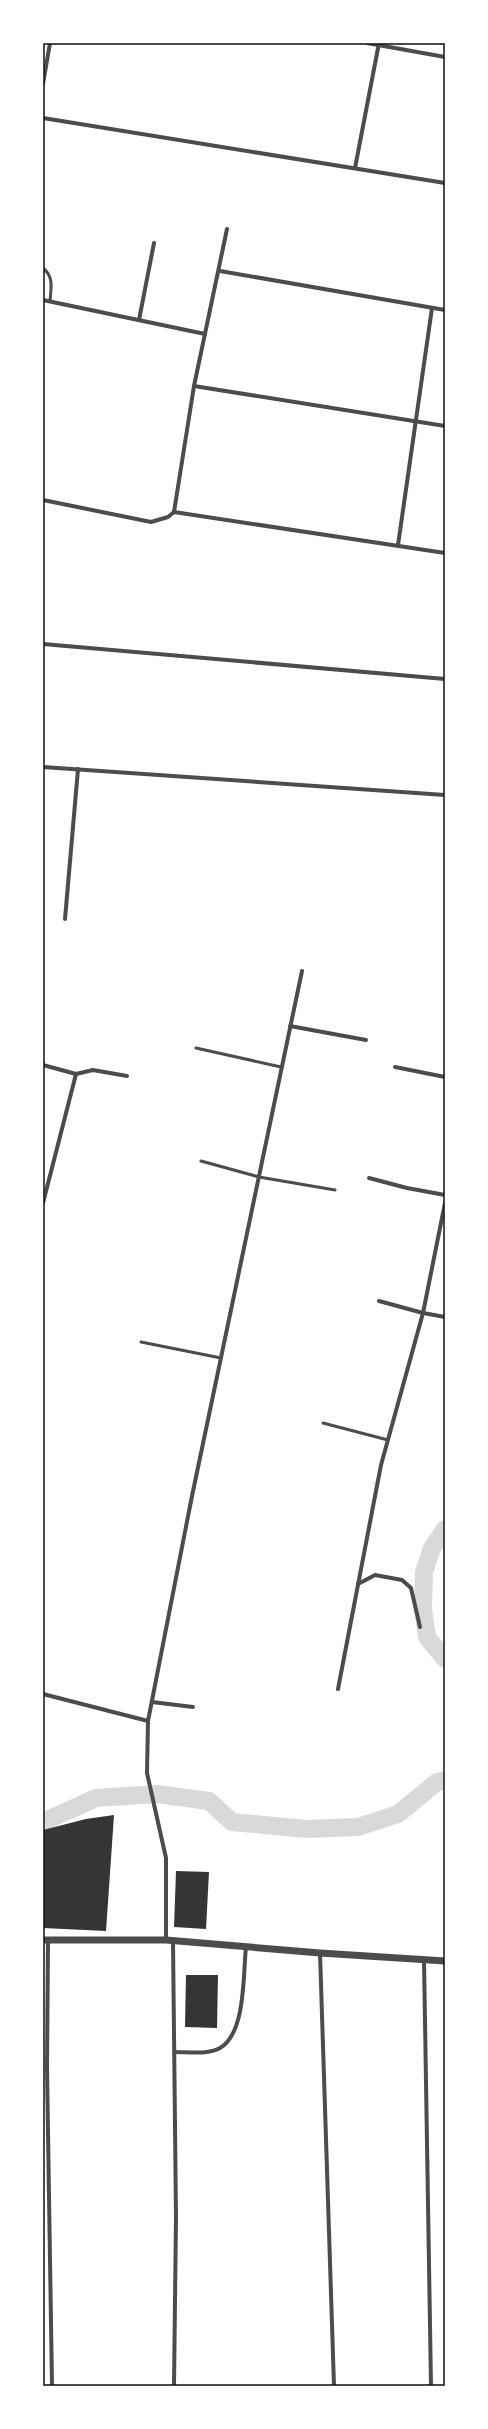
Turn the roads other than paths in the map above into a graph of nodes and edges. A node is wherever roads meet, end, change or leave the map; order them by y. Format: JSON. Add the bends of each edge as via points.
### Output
{"nodes":[{"id":1,"x":50,"y":43,"type":"edge"},
{"id":2,"x":367,"y":43,"type":"edge"},
{"id":3,"x":378,"y":44,"type":"edge"},
{"id":4,"x":445,"y":57,"type":"edge"},
{"id":5,"x":43,"y":84,"type":"edge"},
{"id":6,"x":43,"y":118,"type":"edge"},
{"id":7,"x":355,"y":168,"type":"junction"},
{"id":8,"x":445,"y":183,"type":"edge"},
{"id":9,"x":227,"y":230,"type":"dead end"},
{"id":10,"x":154,"y":243,"type":"dead end"},
{"id":11,"x":43,"y":268,"type":"edge"},
{"id":12,"x":220,"y":271,"type":"junction"},
{"id":13,"x":43,"y":300,"type":"edge"},
{"id":14,"x":50,"y":301,"type":"junction"},
{"id":15,"x":432,"y":308,"type":"junction"},
{"id":16,"x":445,"y":310,"type":"edge"},
{"id":17,"x":139,"y":320,"type":"junction"},
{"id":18,"x":205,"y":334,"type":"junction"},
{"id":19,"x":194,"y":386,"type":"junction"},
{"id":20,"x":416,"y":421,"type":"junction"},
{"id":21,"x":445,"y":426,"type":"edge"},
{"id":22,"x":43,"y":500,"type":"edge"},
{"id":23,"x":174,"y":512,"type":"junction"},
{"id":24,"x":398,"y":545,"type":"junction"},
{"id":25,"x":445,"y":553,"type":"edge"},
{"id":26,"x":43,"y":644,"type":"edge"},
{"id":27,"x":445,"y":680,"type":"edge"},
{"id":28,"x":43,"y":767,"type":"edge"},
{"id":29,"x":78,"y":769,"type":"junction"},
{"id":30,"x":445,"y":795,"type":"edge"},
{"id":31,"x":65,"y":919,"type":"dead end"},
{"id":32,"x":302,"y":971,"type":"dead end"},
{"id":33,"x":290,"y":1026,"type":"junction"},
{"id":34,"x":366,"y":1040,"type":"dead end"},
{"id":35,"x":196,"y":1048,"type":"dead end"},
{"id":36,"x":43,"y":1066,"type":"edge"},
{"id":37,"x":281,"y":1067,"type":"junction"},
{"id":38,"x":395,"y":1067,"type":"dead end"},
{"id":39,"x":76,"y":1074,"type":"junction"},
{"id":40,"x":126,"y":1076,"type":"dead end"},
{"id":41,"x":445,"y":1077,"type":"edge"},
{"id":42,"x":202,"y":1161,"type":"dead end"},
{"id":43,"x":259,"y":1177,"type":"junction"},
{"id":44,"x":369,"y":1178,"type":"dead end"},
{"id":45,"x":335,"y":1190,"type":"dead end"},
{"id":46,"x":445,"y":1195,"type":"edge"},
{"id":47,"x":43,"y":1203,"type":"edge"},
{"id":48,"x":445,"y":1203,"type":"edge"},
{"id":49,"x":379,"y":1301,"type":"dead end"},
{"id":50,"x":423,"y":1313,"type":"junction"},
{"id":51,"x":445,"y":1317,"type":"edge"},
{"id":52,"x":141,"y":1342,"type":"dead end"},
{"id":53,"x":221,"y":1358,"type":"junction"},
{"id":54,"x":323,"y":1423,"type":"dead end"},
{"id":55,"x":388,"y":1440,"type":"junction"},
{"id":56,"x":358,"y":1584,"type":"junction"},
{"id":57,"x":420,"y":1627,"type":"dead end"},
{"id":58,"x":338,"y":1689,"type":"dead end"},
{"id":59,"x":43,"y":1694,"type":"edge"},
{"id":60,"x":152,"y":1702,"type":"junction"},
{"id":61,"x":193,"y":1708,"type":"dead end"},
{"id":62,"x":148,"y":1721,"type":"junction"},
{"id":63,"x":46,"y":1940,"type":"edge"},
{"id":64,"x":170,"y":1941,"type":"junction"},
{"id":65,"x":246,"y":1947,"type":"junction"},
{"id":66,"x":320,"y":1953,"type":"junction"},
{"id":67,"x":424,"y":1960,"type":"junction"},
{"id":68,"x":445,"y":1961,"type":"edge"},
{"id":69,"x":175,"y":2052,"type":"junction"},
{"id":70,"x":52,"y":2386,"type":"edge"},
{"id":71,"x":174,"y":2386,"type":"edge"},
{"id":72,"x":334,"y":2386,"type":"edge"},
{"id":73,"x":431,"y":2386,"type":"edge"}],
"edges":[{"from":1,"to":5,"type":"street"},
{"from":2,"to":3,"type":"street"},
{"from":3,"to":4,"type":"street"},
{"from":3,"to":7,"type":"street"},
{"from":6,"to":7,"type":"street"},
{"from":7,"to":8,"type":"street"},
{"from":9,"to":12,"type":"street"},
{"from":10,"to":17,"type":"street"},
{"from":11,"to":14,"type":"lane","via":[[49,273],[52,284]]},
{"from":12,"to":15,"type":"street"},
{"from":12,"to":18,"type":"street"},
{"from":13,"to":14,"type":"street"},
{"from":14,"to":17,"type":"street"},
{"from":15,"to":16,"type":"street"},
{"from":15,"to":20,"type":"street"},
{"from":17,"to":18,"type":"street"},
{"from":18,"to":19,"type":"street"},
{"from":19,"to":20,"type":"street"},
{"from":19,"to":23,"type":"street"},
{"from":20,"to":21,"type":"street"},
{"from":20,"to":24,"type":"street"},
{"from":22,"to":23,"type":"street","via":[[151,522],[168,517]]},
{"from":23,"to":24,"type":"street"},
{"from":24,"to":25,"type":"street"},
{"from":26,"to":27,"type":"street"},
{"from":28,"to":29,"type":"street"},
{"from":29,"to":30,"type":"street"},
{"from":29,"to":31,"type":"street"},
{"from":32,"to":33,"type":"street"},
{"from":33,"to":34,"type":"street"},
{"from":33,"to":37,"type":"street"},
{"from":35,"to":37,"type":"lane"},
{"from":36,"to":39,"type":"street"},
{"from":37,"to":43,"type":"street"},
{"from":38,"to":41,"type":"street"},
{"from":39,"to":40,"type":"street","via":[[93,1070]]},
{"from":39,"to":47,"type":"street"},
{"from":42,"to":43,"type":"lane"},
{"from":43,"to":45,"type":"lane"},
{"from":43,"to":53,"type":"street"},
{"from":44,"to":46,"type":"street"},
{"from":48,"to":50,"type":"street"},
{"from":49,"to":50,"type":"street"},
{"from":50,"to":51,"type":"street"},
{"from":50,"to":55,"type":"street"},
{"from":52,"to":53,"type":"lane"},
{"from":53,"to":60,"type":"street"},
{"from":54,"to":55,"type":"lane"},
{"from":55,"to":56,"type":"street"},
{"from":56,"to":57,"type":"street","via":[[375,1575],[402,1580],[411,1588]]},
{"from":56,"to":58,"type":"street"},
{"from":59,"to":62,"type":"street"},
{"from":60,"to":61,"type":"street"},
{"from":60,"to":62,"type":"street"},
{"from":62,"to":64,"type":"street","via":[[147,1773],[166,1858]]},
{"from":63,"to":64,"type":"street"},
{"from":63,"to":70,"type":"street"},
{"from":64,"to":65,"type":"street"},
{"from":64,"to":69,"type":"street"},
{"from":65,"to":66,"type":"street"},
{"from":65,"to":69,"type":"street","via":[[239,2019],[232,2036],[220,2048],[201,2052]]},
{"from":66,"to":67,"type":"street"},
{"from":66,"to":72,"type":"street"},
{"from":67,"to":68,"type":"street"},
{"from":67,"to":73,"type":"street"},
{"from":69,"to":71,"type":"street"}]}
